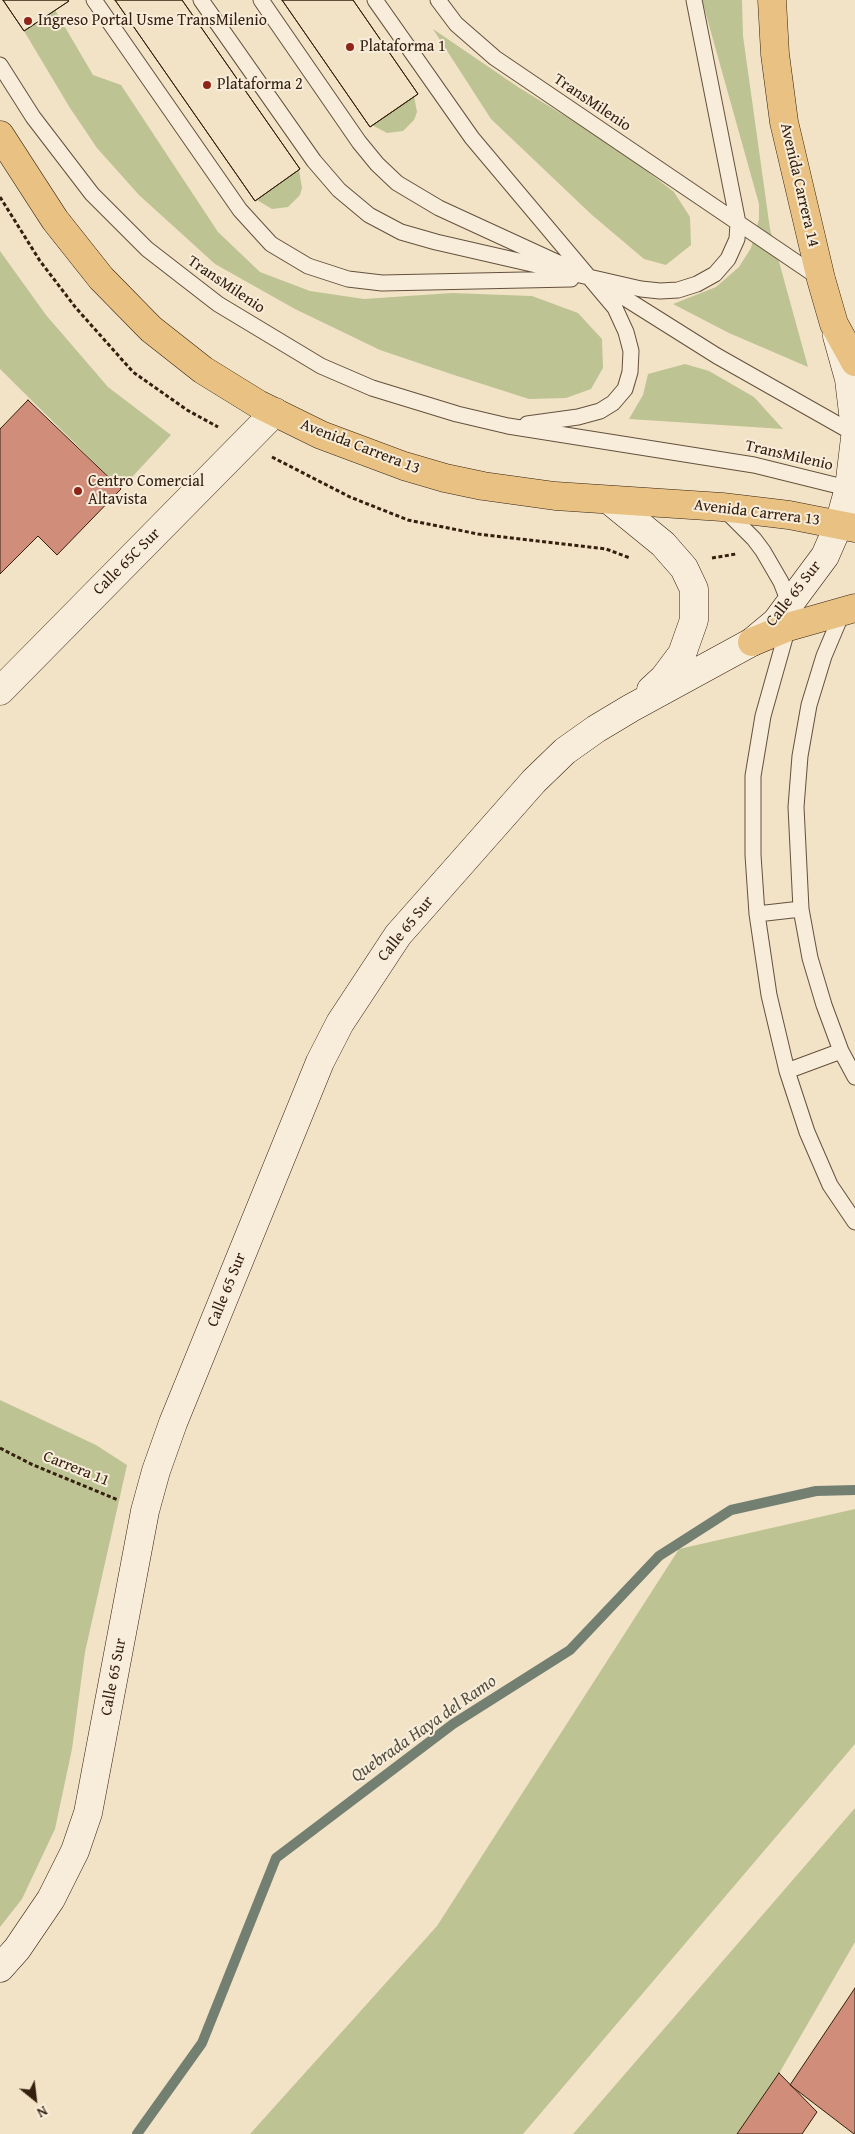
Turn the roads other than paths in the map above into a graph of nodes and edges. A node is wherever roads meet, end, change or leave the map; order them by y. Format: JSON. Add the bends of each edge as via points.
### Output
{"nodes":[{"id":1,"x":94,"y":0,"type":"edge"},
{"id":2,"x":201,"y":0,"type":"edge"},
{"id":3,"x":262,"y":0,"type":"edge"},
{"id":4,"x":375,"y":0,"type":"edge"},
{"id":5,"x":438,"y":0,"type":"edge"},
{"id":6,"x":694,"y":0,"type":"edge"},
{"id":7,"x":772,"y":0,"type":"edge"},
{"id":8,"x":0,"y":65,"type":"edge"},
{"id":9,"x":0,"y":135,"type":"edge"},
{"id":10,"x":738,"y":223,"type":"junction"},
{"id":11,"x":592,"y":278,"type":"junction"},
{"id":12,"x":821,"y":278,"type":"junction"},
{"id":13,"x":834,"y":324,"type":"junction"},
{"id":14,"x":855,"y":362,"type":"edge"},
{"id":15,"x":275,"y":412,"type":"junction"},
{"id":16,"x":508,"y":426,"type":"junction"},
{"id":17,"x":855,"y":430,"type":"edge"},
{"id":18,"x":855,"y":436,"type":"edge"},
{"id":19,"x":852,"y":490,"type":"edge"},
{"id":20,"x":609,"y":500,"type":"junction"},
{"id":21,"x":722,"y":507,"type":"junction"},
{"id":22,"x":847,"y":526,"type":"edge"},
{"id":23,"x":849,"y":609,"type":"edge"},
{"id":24,"x":789,"y":616,"type":"junction"},
{"id":25,"x":752,"y":642,"type":"joint"},
{"id":26,"x":0,"y":691,"type":"edge"},
{"id":27,"x":631,"y":708,"type":"junction"},
{"id":28,"x":801,"y":909,"type":"junction"},
{"id":29,"x":757,"y":914,"type":"junction"},
{"id":30,"x":841,"y":1051,"type":"junction"},
{"id":31,"x":787,"y":1071,"type":"junction"},
{"id":32,"x":855,"y":1077,"type":"edge"},
{"id":33,"x":855,"y":1222,"type":"edge"},
{"id":34,"x":0,"y":1968,"type":"edge"}],
"edges":[{"from":1,"to":11,"type":"lane","name":"TransMilenio","via":[[240,210],[271,244],[308,266],[348,279],[382,283]]},
{"from":2,"to":11,"type":"lane","name":"TransMilenio","via":[[314,161],[339,190],[369,214],[401,232]]},
{"from":3,"to":11,"type":"lane","name":"TransMilenio","via":[[360,142],[397,183],[440,208]]},
{"from":4,"to":11,"type":"lane","name":"TransMilenio","via":[[472,138]]},
{"from":5,"to":10,"type":"lane","name":"TransMilenio","via":[[456,24],[495,58]]},
{"from":6,"to":10,"type":"lane","name":"TransMilenio"},
{"from":7,"to":12,"type":"main road","name":"Avenida Carrera 14","via":[[774,54],[784,122]]},
{"from":8,"to":16,"type":"lane","name":"TransMilenio","via":[[33,117],[92,194],[147,249],[218,304],[321,366],[372,388]]},
{"from":9,"to":15,"type":"main road","name":"Avenida Carrera 13","via":[[55,220],[127,306],[204,370]]},
{"from":10,"to":11,"type":"lane","name":"TransMilenio","via":[[737,239],[728,259],[715,274],[697,284],[660,291]]},
{"from":10,"to":12,"type":"lane"},
{"from":11,"to":16,"type":"lane","name":"TransMilenio","via":[[615,308],[626,332],[631,351],[625,389],[613,403],[578,417]]},
{"from":11,"to":18,"type":"lane","name":"TransMilenio"},
{"from":12,"to":13,"type":"main road","name":"Avenida Carrera 14"},
{"from":13,"to":14,"type":"main road","name":"Avenida Carrera 14"},
{"from":13,"to":17,"type":"street","via":[[849,379]]},
{"from":15,"to":20,"type":"main road","name":"Avenida Carrera 13","via":[[339,442],[444,478],[555,496]]},
{"from":15,"to":26,"type":"street","name":"Calle 65C Sur"},
{"from":16,"to":19,"type":"lane","name":"TransMilenio","via":[[754,465]]},
{"from":18,"to":19,"type":"street","name":"Calle 65 Sur"},
{"from":19,"to":22,"type":"street","name":"Calle 65 Sur"},
{"from":20,"to":21,"type":"main road","name":"Avenida Carrera 13"},
{"from":20,"to":27,"type":"street","name":"Calle 65 Sur","via":[[663,544],[684,568],[694,589],[694,620],[682,654],[664,678]]},
{"from":21,"to":22,"type":"main road","name":"Avenida Carrera 13"},
{"from":21,"to":24,"type":"lane","via":[[763,551],[781,582]]},
{"from":22,"to":24,"type":"street","name":"Calle 65 Sur","via":[[824,556]]},
{"from":23,"to":24,"type":"main road"},
{"from":23,"to":28,"type":"lane","via":[[822,664],[809,705],[800,756],[796,806]]},
{"from":24,"to":25,"type":"main road"},
{"from":24,"to":29,"type":"lane","via":[[763,716],[753,776]]},
{"from":25,"to":27,"type":"street","name":"Calle 65 Sur"},
{"from":27,"to":34,"type":"street","name":"Calle 65 Sur","via":[[565,751],[534,781],[398,935],[340,1023],[316,1071],[173,1423],[145,1511],[85,1820],[76,1851],[51,1898],[17,1949]]},
{"from":28,"to":29,"type":"lane"},
{"from":28,"to":30,"type":"lane","via":[[810,958]]},
{"from":29,"to":31,"type":"lane","via":[[769,996]]},
{"from":30,"to":31,"type":"lane"},
{"from":30,"to":32,"type":"lane"},
{"from":31,"to":33,"type":"lane","via":[[807,1132],[830,1185]]}]}
